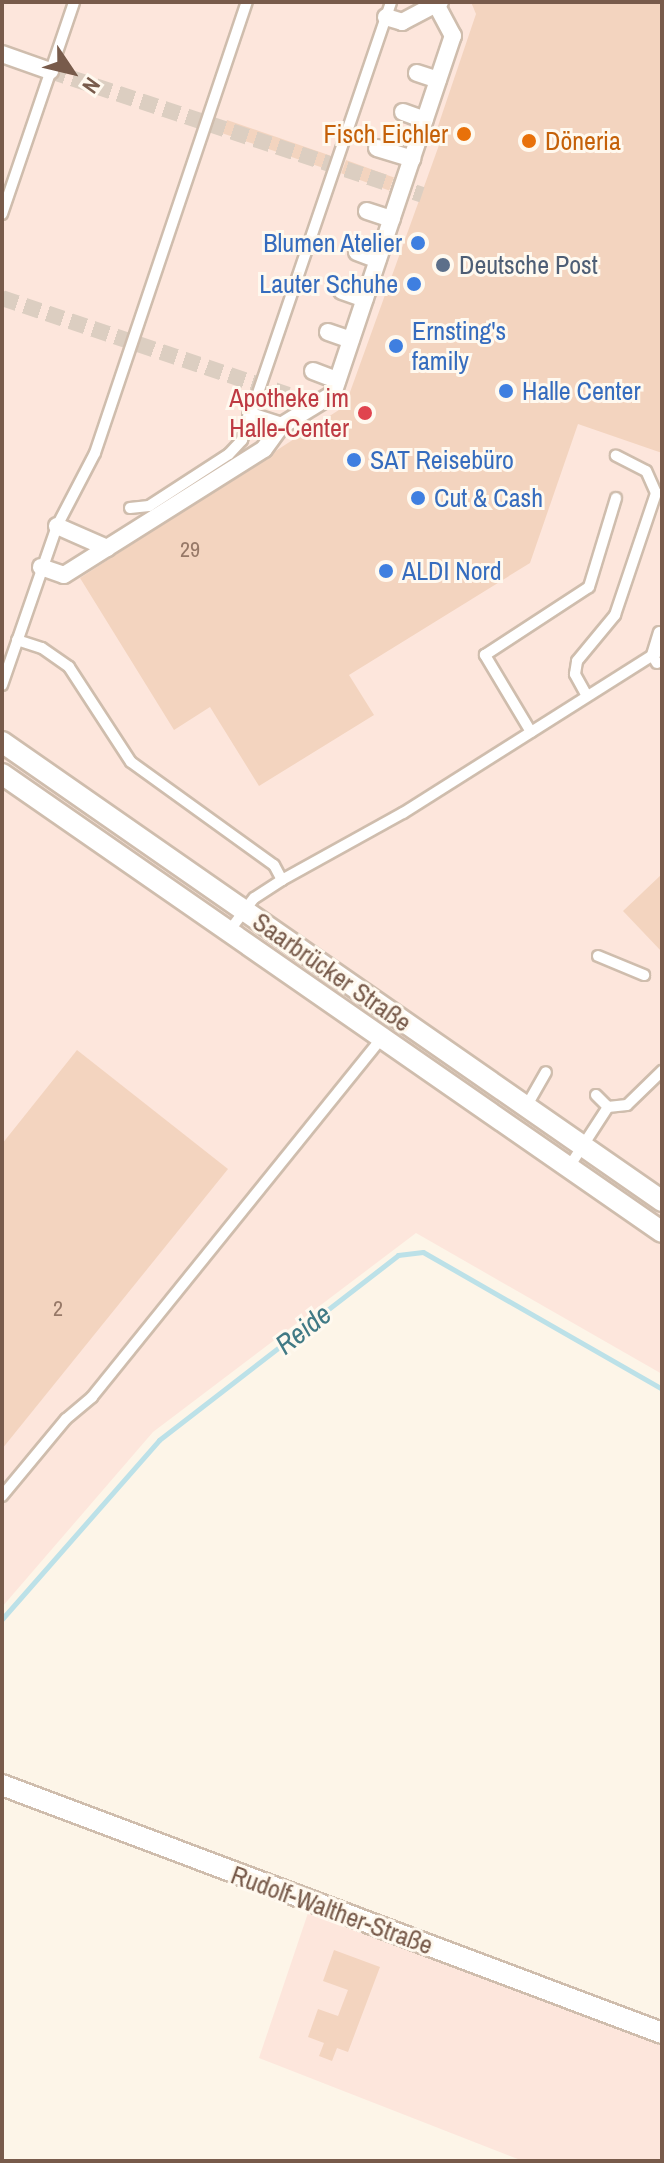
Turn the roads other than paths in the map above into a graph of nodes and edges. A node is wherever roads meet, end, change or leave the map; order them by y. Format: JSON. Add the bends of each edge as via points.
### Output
{"nodes":[{"id":1,"x":74,"y":2,"type":"edge"},
{"id":2,"x":247,"y":2,"type":"edge"},
{"id":3,"x":437,"y":3,"type":"edge"},
{"id":4,"x":388,"y":10,"type":"edge"},
{"id":5,"x":2,"y":54,"type":"edge"},
{"id":6,"x":50,"y":71,"type":"junction"},
{"id":7,"x":417,"y":73,"type":"dead end"},
{"id":8,"x":438,"y":80,"type":"junction"},
{"id":9,"x":403,"y":112,"type":"dead end"},
{"id":10,"x":425,"y":120,"type":"junction"},
{"id":11,"x":377,"y":148,"type":"dead end"},
{"id":12,"x":412,"y":159,"type":"junction"},
{"id":13,"x":367,"y":211,"type":"dead end"},
{"id":14,"x":2,"y":214,"type":"edge"},
{"id":15,"x":392,"y":219,"type":"junction"},
{"id":16,"x":357,"y":252,"type":"dead end"},
{"id":17,"x":378,"y":260,"type":"junction"},
{"id":18,"x":342,"y":291,"type":"dead end"},
{"id":19,"x":365,"y":299,"type":"junction"},
{"id":20,"x":328,"y":332,"type":"dead end"},
{"id":21,"x":351,"y":340,"type":"junction"},
{"id":22,"x":313,"y":371,"type":"dead end"},
{"id":23,"x":337,"y":380,"type":"junction"},
{"id":24,"x":251,"y":416,"type":"junction"},
{"id":25,"x":281,"y":426,"type":"junction"},
{"id":26,"x":616,"y":456,"type":"dead end"},
{"id":27,"x":232,"y":461,"type":"junction"},
{"id":28,"x":188,"y":489,"type":"junction"},
{"id":29,"x":616,"y":498,"type":"dead end"},
{"id":30,"x":130,"y":508,"type":"dead end"},
{"id":31,"x":57,"y":526,"type":"junction"},
{"id":32,"x":107,"y":548,"type":"junction"},
{"id":33,"x":41,"y":567,"type":"junction"},
{"id":34,"x":659,"y":632,"type":"dead end"},
{"id":35,"x":17,"y":640,"type":"junction"},
{"id":36,"x":657,"y":656,"type":"edge"},
{"id":37,"x":2,"y":685,"type":"edge"},
{"id":38,"x":587,"y":696,"type":"junction"},
{"id":39,"x":531,"y":732,"type":"junction"},
{"id":40,"x":2,"y":742,"type":"edge"},
{"id":41,"x":2,"y":774,"type":"edge"},
{"id":42,"x":282,"y":880,"type":"junction"},
{"id":43,"x":244,"y":910,"type":"junction"},
{"id":44,"x":230,"y":930,"type":"junction"},
{"id":45,"x":598,"y":956,"type":"dead end"},
{"id":46,"x":644,"y":975,"type":"dead end"},
{"id":47,"x":382,"y":1037,"type":"junction"},
{"id":48,"x":662,"y":1071,"type":"edge"},
{"id":49,"x":546,"y":1072,"type":"dead end"},
{"id":50,"x":596,"y":1095,"type":"dead end"},
{"id":51,"x":526,"y":1107,"type":"junction"},
{"id":52,"x":608,"y":1107,"type":"junction"},
{"id":53,"x":583,"y":1147,"type":"junction"},
{"id":54,"x":569,"y":1167,"type":"junction"},
{"id":55,"x":662,"y":1201,"type":"edge"},
{"id":56,"x":662,"y":1232,"type":"edge"},
{"id":57,"x":2,"y":1496,"type":"edge"},
{"id":58,"x":2,"y":1785,"type":"edge"},
{"id":59,"x":662,"y":2033,"type":"edge"}],
"edges":[{"from":1,"to":6,"type":"lane"},
{"from":2,"to":31,"type":"lane","via":[[95,453]]},
{"from":3,"to":4,"type":"street","via":[[402,22]]},
{"from":3,"to":8,"type":"street","via":[[453,36]]},
{"from":4,"to":24,"type":"lane"},
{"from":5,"to":6,"type":"street"},
{"from":6,"to":14,"type":"lane"},
{"from":7,"to":8,"type":"street"},
{"from":8,"to":10,"type":"street"},
{"from":9,"to":10,"type":"street"},
{"from":10,"to":12,"type":"street"},
{"from":11,"to":12,"type":"street"},
{"from":12,"to":15,"type":"street"},
{"from":13,"to":15,"type":"street"},
{"from":15,"to":17,"type":"street"},
{"from":16,"to":17,"type":"street"},
{"from":17,"to":19,"type":"street"},
{"from":18,"to":19,"type":"street"},
{"from":19,"to":21,"type":"street"},
{"from":20,"to":21,"type":"street"},
{"from":21,"to":23,"type":"street"},
{"from":22,"to":23,"type":"street"},
{"from":23,"to":25,"type":"street","via":[[333,394]]},
{"from":24,"to":25,"type":"street"},
{"from":24,"to":27,"type":"lane"},
{"from":25,"to":27,"type":"street","via":[[264,449]]},
{"from":26,"to":38,"type":"lane","via":[[646,471],[656,493],[615,615],[577,661],[577,682]]},
{"from":27,"to":28,"type":"street"},
{"from":28,"to":30,"type":"lane","via":[[149,506]]},
{"from":28,"to":32,"type":"street","via":[[156,520]]},
{"from":29,"to":39,"type":"lane","via":[[589,587],[485,655]]},
{"from":31,"to":32,"type":"street"},
{"from":31,"to":33,"type":"lane"},
{"from":32,"to":33,"type":"street","via":[[64,575]]},
{"from":33,"to":35,"type":"lane"},
{"from":34,"to":36,"type":"lane"},
{"from":35,"to":37,"type":"lane"},
{"from":35,"to":42,"type":"lane","via":[[42,648],[69,667],[131,762],[262,852]]},
{"from":36,"to":38,"type":"lane"},
{"from":38,"to":39,"type":"lane"},
{"from":39,"to":42,"type":"lane","via":[[403,813]]},
{"from":40,"to":43,"type":"street","name":"Saarbrücker Straße"},
{"from":41,"to":44,"type":"street","name":"Saarbrücker Straße"},
{"from":42,"to":43,"type":"lane"},
{"from":43,"to":44,"type":"lane"},
{"from":43,"to":51,"type":"street","name":"Saarbrücker Straße"},
{"from":44,"to":47,"type":"street","name":"Saarbrücker Straße"},
{"from":45,"to":46,"type":"lane"},
{"from":47,"to":54,"type":"street","name":"Saarbrücker Straße"},
{"from":47,"to":57,"type":"lane","via":[[92,1397],[66,1419]]},
{"from":48,"to":52,"type":"lane","via":[[627,1105]]},
{"from":49,"to":51,"type":"lane"},
{"from":50,"to":52,"type":"lane"},
{"from":51,"to":53,"type":"street","name":"Saarbrücker Straße"},
{"from":52,"to":53,"type":"lane"},
{"from":53,"to":54,"type":"lane"},
{"from":53,"to":55,"type":"street","name":"Saarbrücker Straße"},
{"from":54,"to":56,"type":"street","name":"Saarbrücker Straße"},
{"from":58,"to":59,"type":"street","name":"Rudolf-Walther-Straße"}]}
